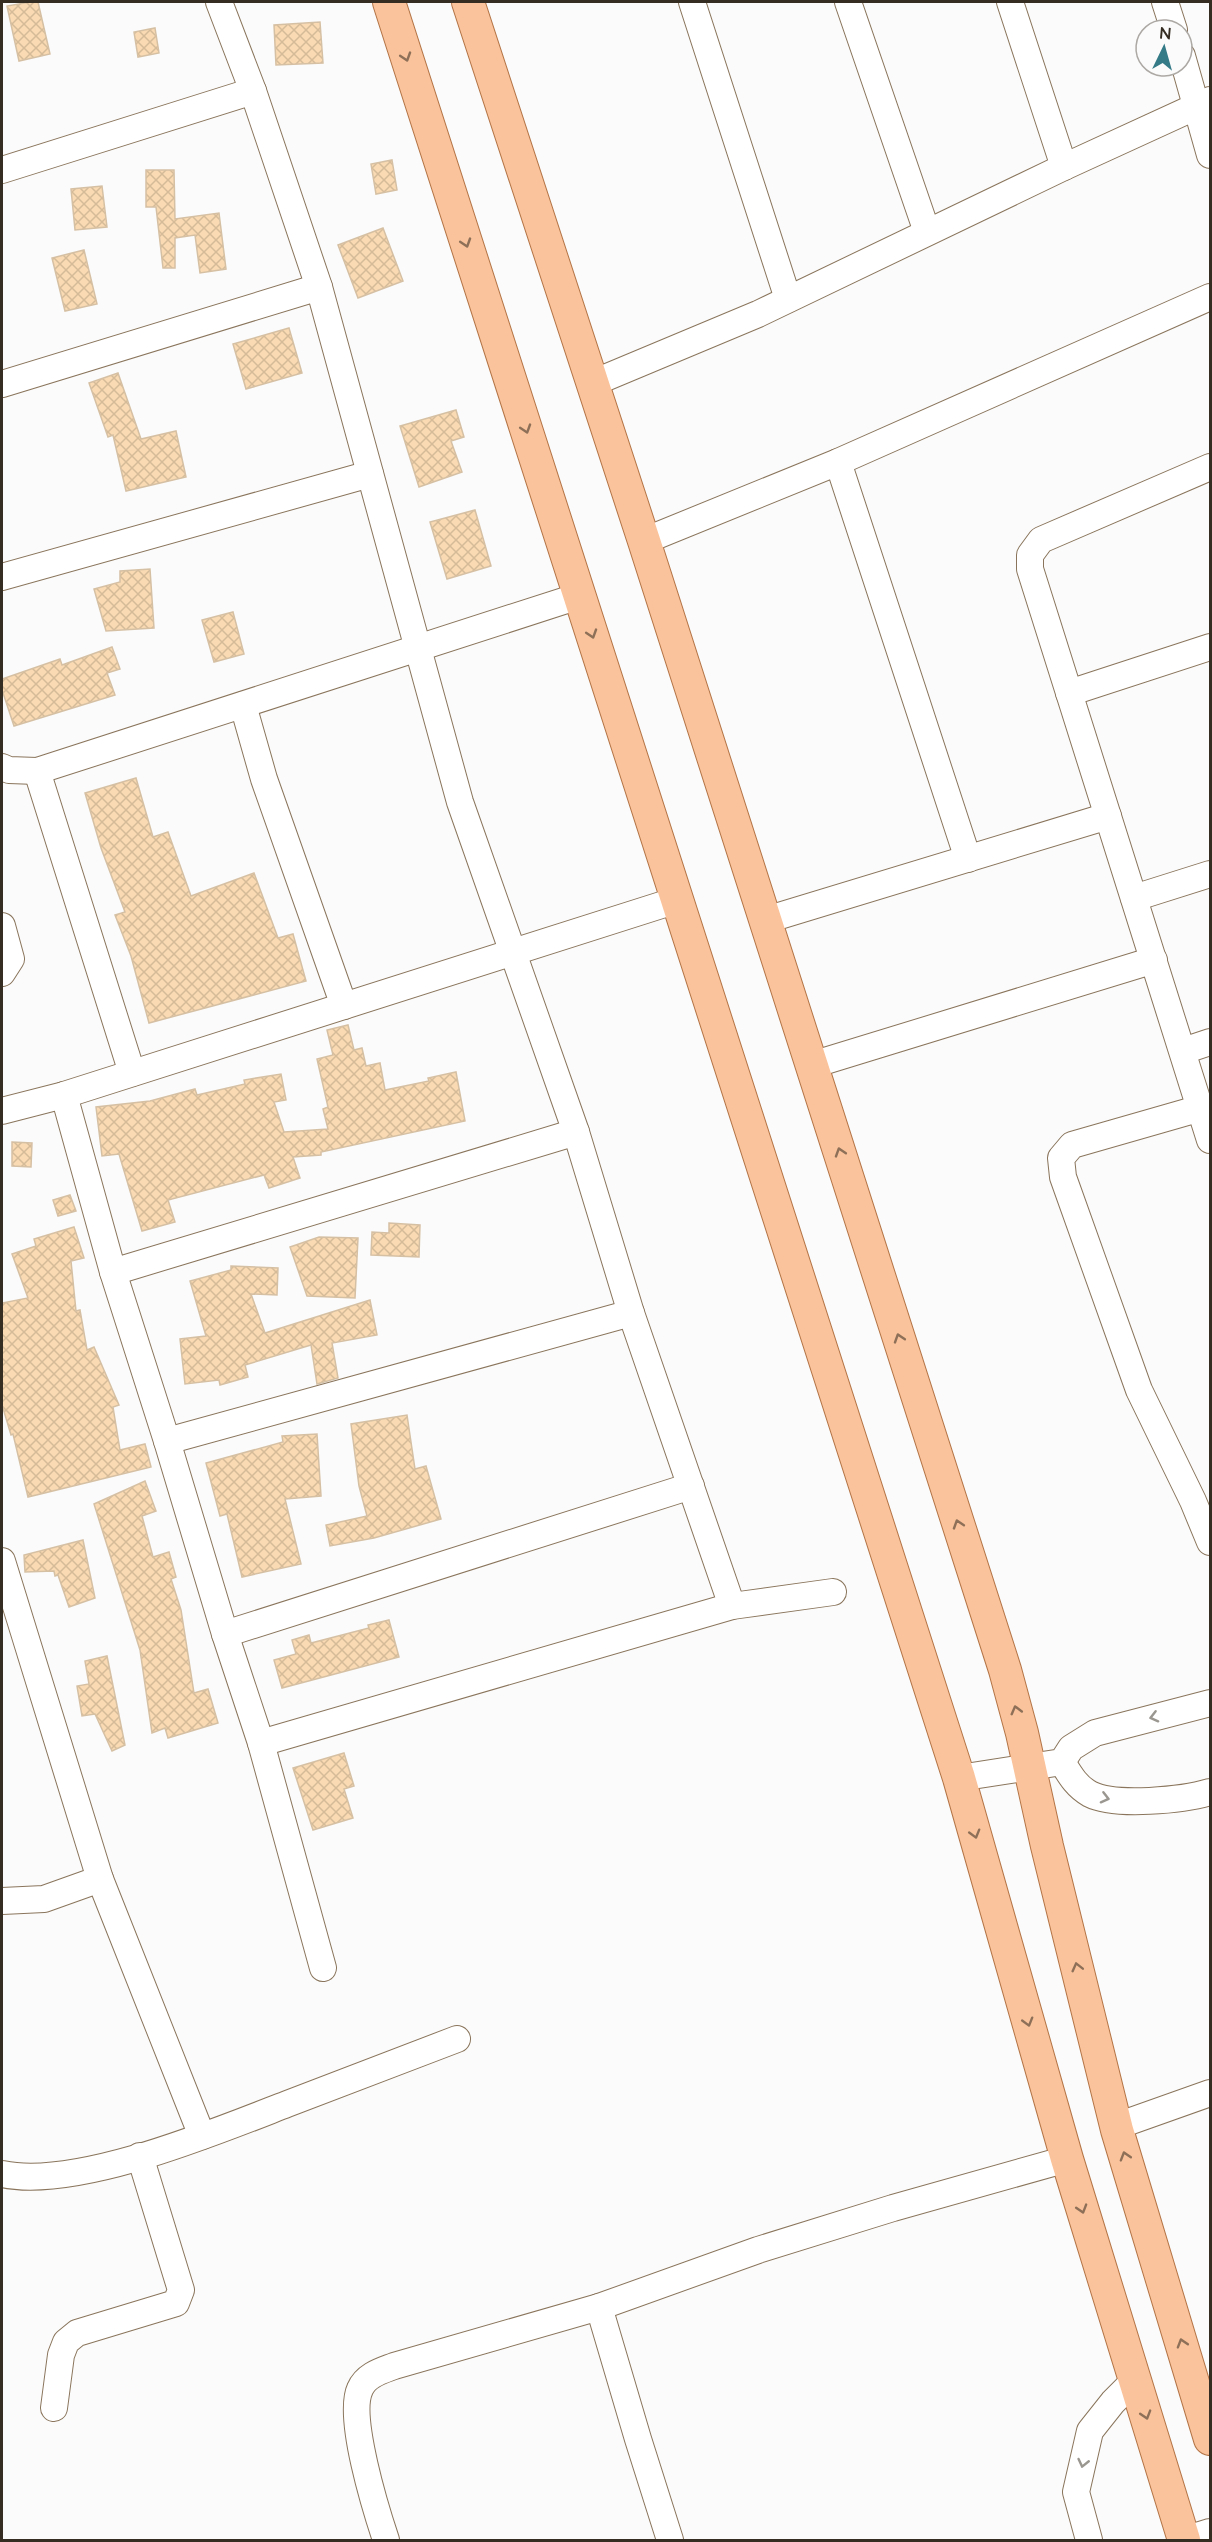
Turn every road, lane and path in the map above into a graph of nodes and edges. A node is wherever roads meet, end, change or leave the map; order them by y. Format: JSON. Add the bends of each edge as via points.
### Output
{"nodes":[{"id":1,"x":219,"y":2,"type":"edge"},
{"id":2,"x":388,"y":2,"type":"edge"},
{"id":3,"x":468,"y":2,"type":"edge"},
{"id":4,"x":692,"y":2,"type":"edge"},
{"id":5,"x":848,"y":2,"type":"edge"},
{"id":6,"x":1010,"y":2,"type":"edge"},
{"id":7,"x":1165,"y":2,"type":"edge"},
{"id":8,"x":1170,"y":18,"type":"edge"},
{"id":9,"x":1193,"y":78,"type":"edge"},
{"id":10,"x":253,"y":91,"type":"junction"},
{"id":11,"x":1204,"y":102,"type":"edge"},
{"id":12,"x":1210,"y":155,"type":"edge"},
{"id":13,"x":1064,"y":167,"type":"junction"},
{"id":14,"x":2,"y":170,"type":"edge"},
{"id":15,"x":927,"y":232,"type":"junction"},
{"id":16,"x":319,"y":287,"type":"junction"},
{"id":17,"x":1210,"y":297,"type":"edge"},
{"id":18,"x":788,"y":299,"type":"junction"},
{"id":19,"x":593,"y":383,"type":"junction"},
{"id":20,"x":2,"y":384,"type":"edge"},
{"id":21,"x":838,"y":462,"type":"junction"},
{"id":22,"x":1210,"y":467,"type":"edge"},
{"id":23,"x":370,"y":474,"type":"junction"},
{"id":24,"x":644,"y":541,"type":"junction"},
{"id":25,"x":2,"y":577,"type":"edge"},
{"id":26,"x":579,"y":596,"type":"junction"},
{"id":27,"x":1210,"y":647,"type":"edge"},
{"id":28,"x":417,"y":650,"type":"junction"},
{"id":29,"x":1070,"y":693,"type":"junction"},
{"id":30,"x":243,"y":705,"type":"junction"},
{"id":31,"x":2,"y":767,"type":"edge"},
{"id":32,"x":37,"y":771,"type":"junction"},
{"id":33,"x":1108,"y":816,"type":"junction"},
{"id":34,"x":968,"y":859,"type":"junction"},
{"id":35,"x":1210,"y":874,"type":"edge"},
{"id":36,"x":1134,"y":898,"type":"junction"},
{"id":37,"x":677,"y":900,"type":"junction"},
{"id":38,"x":765,"y":920,"type":"junction"},
{"id":39,"x":2,"y":926,"type":"edge"},
{"id":40,"x":514,"y":952,"type":"junction"},
{"id":41,"x":1154,"y":960,"type":"junction"},
{"id":42,"x":2,"y":973,"type":"edge"},
{"id":43,"x":344,"y":1006,"type":"junction"},
{"id":44,"x":1210,"y":1042,"type":"edge"},
{"id":45,"x":1183,"y":1051,"type":"junction"},
{"id":46,"x":812,"y":1065,"type":"junction"},
{"id":47,"x":132,"y":1074,"type":"junction"},
{"id":48,"x":64,"y":1095,"type":"junction"},
{"id":49,"x":1201,"y":1108,"type":"junction"},
{"id":50,"x":2,"y":1111,"type":"edge"},
{"id":51,"x":576,"y":1132,"type":"junction"},
{"id":52,"x":1210,"y":1140,"type":"edge"},
{"id":53,"x":113,"y":1272,"type":"junction"},
{"id":54,"x":631,"y":1313,"type":"junction"},
{"id":55,"x":167,"y":1441,"type":"junction"},
{"id":56,"x":691,"y":1486,"type":"junction"},
{"id":57,"x":1202,"y":1499,"type":"edge"},
{"id":58,"x":1210,"y":1542,"type":"edge"},
{"id":59,"x":2,"y":1561,"type":"edge"},
{"id":60,"x":833,"y":1592,"type":"dead end"},
{"id":61,"x":732,"y":1606,"type":"junction"},
{"id":62,"x":225,"y":1634,"type":"junction"},
{"id":63,"x":1210,"y":1704,"type":"edge"},
{"id":64,"x":261,"y":1743,"type":"junction"},
{"id":65,"x":1062,"y":1762,"type":"junction"},
{"id":66,"x":1030,"y":1767,"type":"junction"},
{"id":67,"x":959,"y":1778,"type":"junction"},
{"id":68,"x":1210,"y":1792,"type":"edge"},
{"id":69,"x":100,"y":1879,"type":"junction"},
{"id":70,"x":2,"y":1901,"type":"edge"},
{"id":71,"x":323,"y":1968,"type":"dead end"},
{"id":72,"x":457,"y":2039,"type":"dead end"},
{"id":73,"x":1210,"y":2093,"type":"edge"},
{"id":74,"x":1117,"y":2126,"type":"junction"},
{"id":75,"x":202,"y":2136,"type":"junction"},
{"id":76,"x":140,"y":2156,"type":"junction"},
{"id":77,"x":1067,"y":2159,"type":"junction"},
{"id":78,"x":2,"y":2174,"type":"edge"},
{"id":79,"x":599,"y":2307,"type":"junction"},
{"id":80,"x":1135,"y":2380,"type":"junction"},
{"id":81,"x":54,"y":2408,"type":"dead end"},
{"id":82,"x":1210,"y":2439,"type":"edge"},
{"id":83,"x":1210,"y":2532,"type":"edge"},
{"id":84,"x":1184,"y":2540,"type":"edge"},
{"id":85,"x":386,"y":2541,"type":"edge"},
{"id":86,"x":670,"y":2541,"type":"edge"},
{"id":87,"x":1089,"y":2541,"type":"edge"}],
"edges":[{"from":1,"to":10,"type":"street"},
{"from":2,"to":26,"type":"main road","one_way":true},
{"from":3,"to":19,"type":"main road"},
{"from":4,"to":18,"type":"street"},
{"from":5,"to":15,"type":"street"},
{"from":6,"to":13,"type":"street"},
{"from":7,"to":8,"type":"street"},
{"from":9,"to":11,"type":"street"},
{"from":10,"to":14,"type":"street"},
{"from":10,"to":16,"type":"street"},
{"from":11,"to":12,"type":"street"},
{"from":11,"to":13,"type":"street"},
{"from":13,"to":15,"type":"street"},
{"from":15,"to":18,"type":"street"},
{"from":16,"to":20,"type":"street"},
{"from":16,"to":23,"type":"street"},
{"from":17,"to":21,"type":"street"},
{"from":18,"to":19,"type":"street"},
{"from":19,"to":24,"type":"main road"},
{"from":21,"to":24,"type":"street"},
{"from":21,"to":34,"type":"street"},
{"from":22,"to":29,"type":"street","via":[[1041,540],[1030,555],[1030,569]]},
{"from":23,"to":25,"type":"street"},
{"from":23,"to":28,"type":"street"},
{"from":24,"to":38,"type":"main road"},
{"from":26,"to":28,"type":"street"},
{"from":26,"to":37,"type":"main road","one_way":true},
{"from":27,"to":29,"type":"street"},
{"from":28,"to":30,"type":"street"},
{"from":28,"to":40,"type":"street","via":[[460,802]]},
{"from":29,"to":33,"type":"street"},
{"from":30,"to":32,"type":"street"},
{"from":30,"to":43,"type":"street","via":[[264,779]]},
{"from":31,"to":32,"type":"street"},
{"from":32,"to":47,"type":"street"},
{"from":33,"to":34,"type":"street"},
{"from":33,"to":36,"type":"street"},
{"from":34,"to":38,"type":"street"},
{"from":35,"to":36,"type":"street"},
{"from":36,"to":41,"type":"street"},
{"from":37,"to":40,"type":"street"},
{"from":37,"to":67,"type":"main road"},
{"from":38,"to":46,"type":"main road"},
{"from":39,"to":42,"type":"street","via":[[11,959]]},
{"from":40,"to":43,"type":"street"},
{"from":40,"to":51,"type":"street"},
{"from":41,"to":45,"type":"street"},
{"from":41,"to":46,"type":"street"},
{"from":43,"to":47,"type":"street"},
{"from":44,"to":45,"type":"street"},
{"from":45,"to":49,"type":"street"},
{"from":66,"to":46,"type":"main road","one_way":true,"via":[[1005,1670]]},
{"from":47,"to":48,"type":"street"},
{"from":48,"to":50,"type":"street"},
{"from":48,"to":53,"type":"street"},
{"from":49,"to":52,"type":"street"},
{"from":49,"to":57,"type":"street","via":[[1072,1144],[1061,1158],[1063,1177],[1139,1390]]},
{"from":51,"to":53,"type":"street"},
{"from":51,"to":54,"type":"street"},
{"from":53,"to":55,"type":"street"},
{"from":54,"to":55,"type":"street"},
{"from":54,"to":56,"type":"street"},
{"from":55,"to":62,"type":"street"},
{"from":56,"to":61,"type":"street"},
{"from":56,"to":62,"type":"street"},
{"from":57,"to":58,"type":"street"},
{"from":59,"to":69,"type":"street"},
{"from":60,"to":61,"type":"street"},
{"from":61,"to":64,"type":"street"},
{"from":62,"to":64,"type":"street"},
{"from":63,"to":65,"type":"street","one_way":true,"via":[[1095,1733],[1071,1748]]},
{"from":64,"to":71,"type":"street"},
{"from":65,"to":66,"type":"street"},
{"from":65,"to":68,"type":"street","one_way":true,"via":[[1075,1783],[1091,1795],[1112,1801],[1147,1801]]},
{"from":66,"to":67,"type":"street"},
{"from":74,"to":66,"type":"main road","one_way":true},
{"from":67,"to":77,"type":"main road","one_way":true},
{"from":69,"to":70,"type":"street","via":[[44,1899]]},
{"from":69,"to":75,"type":"street"},
{"from":72,"to":75,"type":"street"},
{"from":73,"to":74,"type":"street"},
{"from":82,"to":74,"type":"main road","one_way":true},
{"from":75,"to":76,"type":"street"},
{"from":76,"to":78,"type":"street","via":[[46,2176]]},
{"from":76,"to":81,"type":"street","via":[[181,2290],[176,2303],[77,2333],[66,2342]]},
{"from":77,"to":79,"type":"street","via":[[881,2211]]},
{"from":77,"to":80,"type":"main road","one_way":true},
{"from":79,"to":85,"type":"street","via":[[371,2375],[360,2389],[357,2414],[371,2491]]},
{"from":79,"to":86,"type":"street"},
{"from":80,"to":84,"type":"main road","one_way":true},
{"from":80,"to":87,"type":"street","one_way":true,"via":[[1090,2431],[1076,2492]]},
{"from":83,"to":84,"type":"street"}]}
